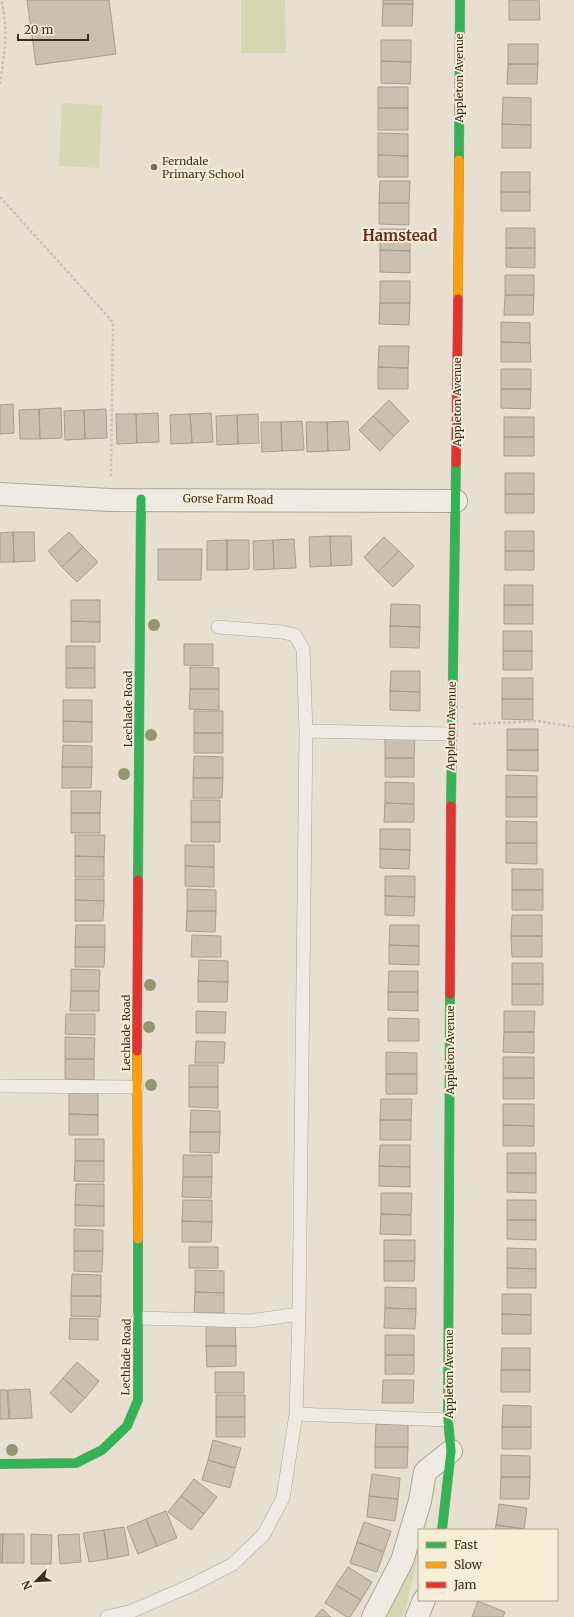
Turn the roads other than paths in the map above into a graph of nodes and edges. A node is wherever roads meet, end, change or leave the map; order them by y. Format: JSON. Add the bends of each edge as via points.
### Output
{"nodes":[{"id":1,"x":460,"y":0,"type":"edge"},
{"id":2,"x":0,"y":494,"type":"edge"},
{"id":3,"x":141,"y":499,"type":"junction"},
{"id":4,"x":456,"y":501,"type":"junction"},
{"id":5,"x":218,"y":627,"type":"dead end"},
{"id":6,"x":451,"y":730,"type":"junction"},
{"id":7,"x":306,"y":731,"type":"junction"},
{"id":8,"x":0,"y":1086,"type":"edge"},
{"id":9,"x":137,"y":1087,"type":"junction"},
{"id":10,"x":299,"y":1314,"type":"junction"},
{"id":11,"x":138,"y":1318,"type":"junction"},
{"id":12,"x":296,"y":1414,"type":"junction"},
{"id":13,"x":448,"y":1420,"type":"junction"},
{"id":14,"x":451,"y":1451,"type":"junction"},
{"id":15,"x":0,"y":1464,"type":"edge"},
{"id":16,"x":442,"y":1529,"type":"edge"},
{"id":17,"x":424,"y":1601,"type":"edge"},
{"id":18,"x":107,"y":1617,"type":"edge"},
{"id":19,"x":373,"y":1617,"type":"edge"},
{"id":20,"x":417,"y":1617,"type":"edge"}],
"edges":[{"from":1,"to":4,"type":"street","name":"Appleton Avenue"},
{"from":2,"to":3,"type":"street","name":"Gorse Farm Road","via":[[110,500]]},
{"from":3,"to":4,"type":"street","name":"Gorse Farm Road"},
{"from":3,"to":9,"type":"street","name":"Lechlade Road"},
{"from":4,"to":6,"type":"street","name":"Appleton Avenue"},
{"from":5,"to":7,"type":"lane","via":[[295,634],[303,649]]},
{"from":6,"to":7,"type":"lane"},
{"from":6,"to":13,"type":"street","name":"Appleton Avenue"},
{"from":7,"to":10,"type":"lane"},
{"from":8,"to":9,"type":"lane"},
{"from":9,"to":11,"type":"street","name":"Lechlade Road"},
{"from":10,"to":11,"type":"lane","via":[[250,1321]]},
{"from":10,"to":12,"type":"lane"},
{"from":11,"to":15,"type":"street","name":"Lechlade Road","via":[[138,1400],[127,1426],[102,1450],[76,1463]]},
{"from":12,"to":13,"type":"lane"},
{"from":12,"to":18,"type":"lane","via":[[283,1498],[264,1534],[233,1564],[132,1611]]},
{"from":13,"to":14,"type":"street","name":"Appleton Avenue"},
{"from":14,"to":16,"type":"street","name":"Appleton Avenue"},
{"from":14,"to":19,"type":"street","via":[[424,1472],[420,1501],[402,1561]]},
{"from":17,"to":20,"type":"street"}]}
